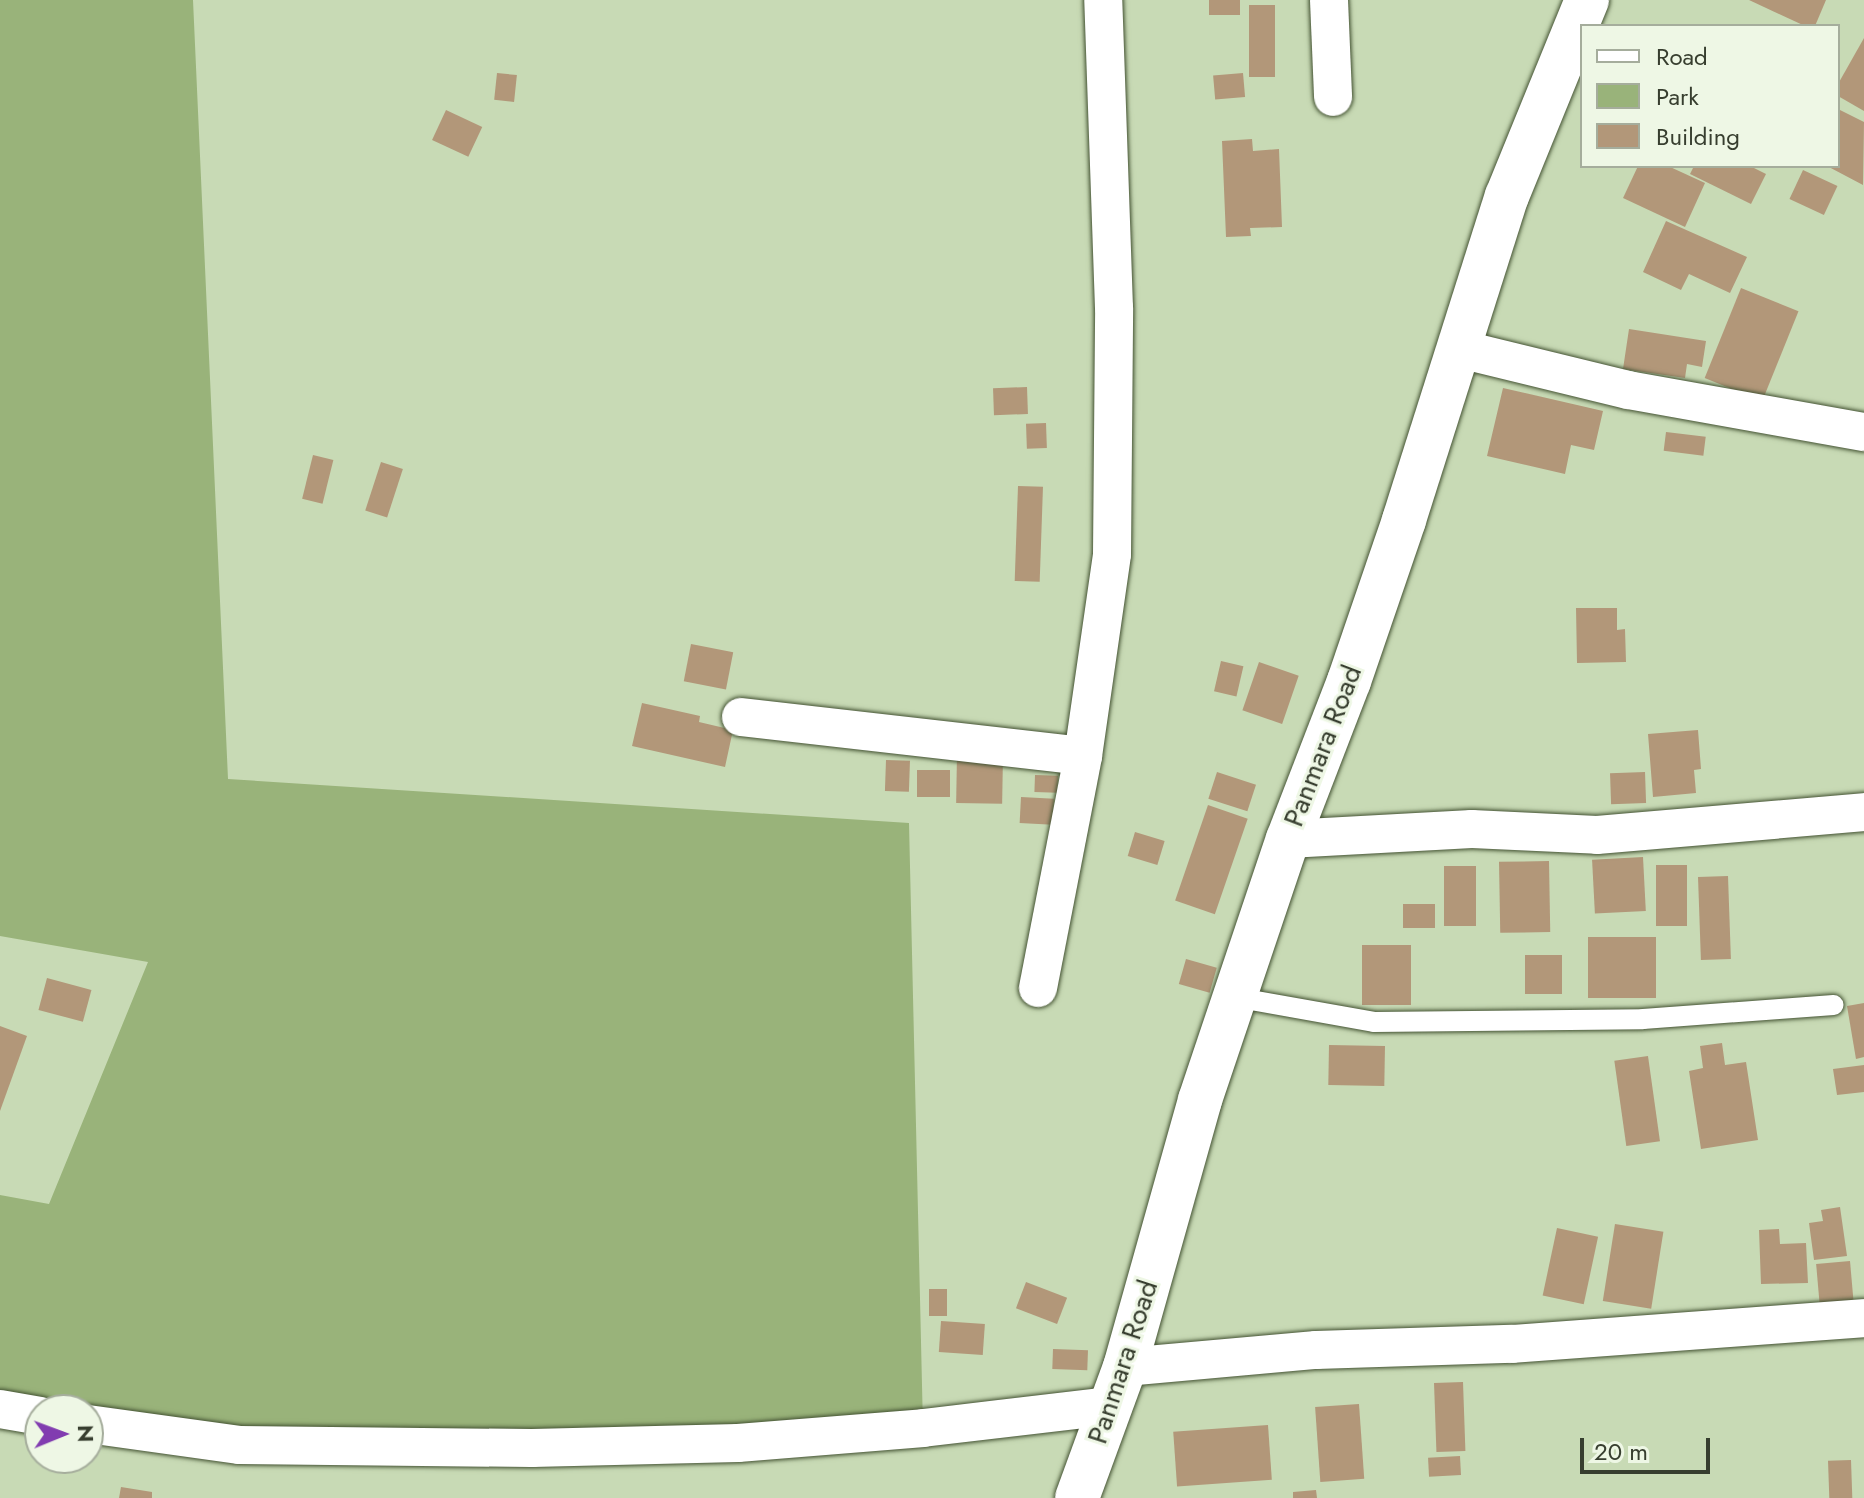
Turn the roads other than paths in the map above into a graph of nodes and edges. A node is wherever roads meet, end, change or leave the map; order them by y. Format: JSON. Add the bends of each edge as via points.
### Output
{"nodes":[{"id":1,"x":1103,"y":0,"type":"edge"},
{"id":2,"x":1329,"y":0,"type":"edge"},
{"id":3,"x":1587,"y":0,"type":"edge"},
{"id":4,"x":1333,"y":97,"type":"dead end"},
{"id":5,"x":1460,"y":349,"type":"junction"},
{"id":6,"x":1864,"y":432,"type":"edge"},
{"id":7,"x":741,"y":717,"type":"dead end"},
{"id":8,"x":1083,"y":756,"type":"junction"},
{"id":9,"x":1864,"y":812,"type":"edge"},
{"id":10,"x":1288,"y":839,"type":"junction"},
{"id":11,"x":1038,"y":988,"type":"dead end"},
{"id":12,"x":1234,"y":997,"type":"junction"},
{"id":13,"x":1833,"y":1005,"type":"dead end"},
{"id":14,"x":1864,"y":1318,"type":"edge"},
{"id":15,"x":1118,"y":1386,"type":"junction"},
{"id":16,"x":0,"y":1409,"type":"edge"},
{"id":17,"x":24,"y":1413,"type":"edge"},
{"id":18,"x":104,"y":1426,"type":"edge"},
{"id":19,"x":1077,"y":1498,"type":"edge"}],
"edges":[{"from":1,"to":8,"type":"street","via":[[1114,308],[1112,554]]},
{"from":2,"to":4,"type":"street"},
{"from":3,"to":5,"type":"street","name":"Panmara Road","via":[[1507,196]]},
{"from":5,"to":6,"type":"street","via":[[1628,390]]},
{"from":5,"to":10,"type":"street","name":"Panmara Road","via":[[1349,681]]},
{"from":7,"to":8,"type":"street"},
{"from":8,"to":11,"type":"street"},
{"from":9,"to":10,"type":"street","via":[[1597,835],[1472,829]]},
{"from":10,"to":12,"type":"street","name":"Panmara Road"},
{"from":12,"to":13,"type":"lane","via":[[1374,1022],[1643,1019]]},
{"from":12,"to":15,"type":"street","name":"Panmara Road"},
{"from":14,"to":15,"type":"street","via":[[1512,1344],[1316,1350]]},
{"from":15,"to":18,"type":"street","via":[[923,1428],[738,1443],[532,1448],[239,1445]]},
{"from":15,"to":19,"type":"street","name":"Panmara Road"},
{"from":16,"to":17,"type":"street"}]}
